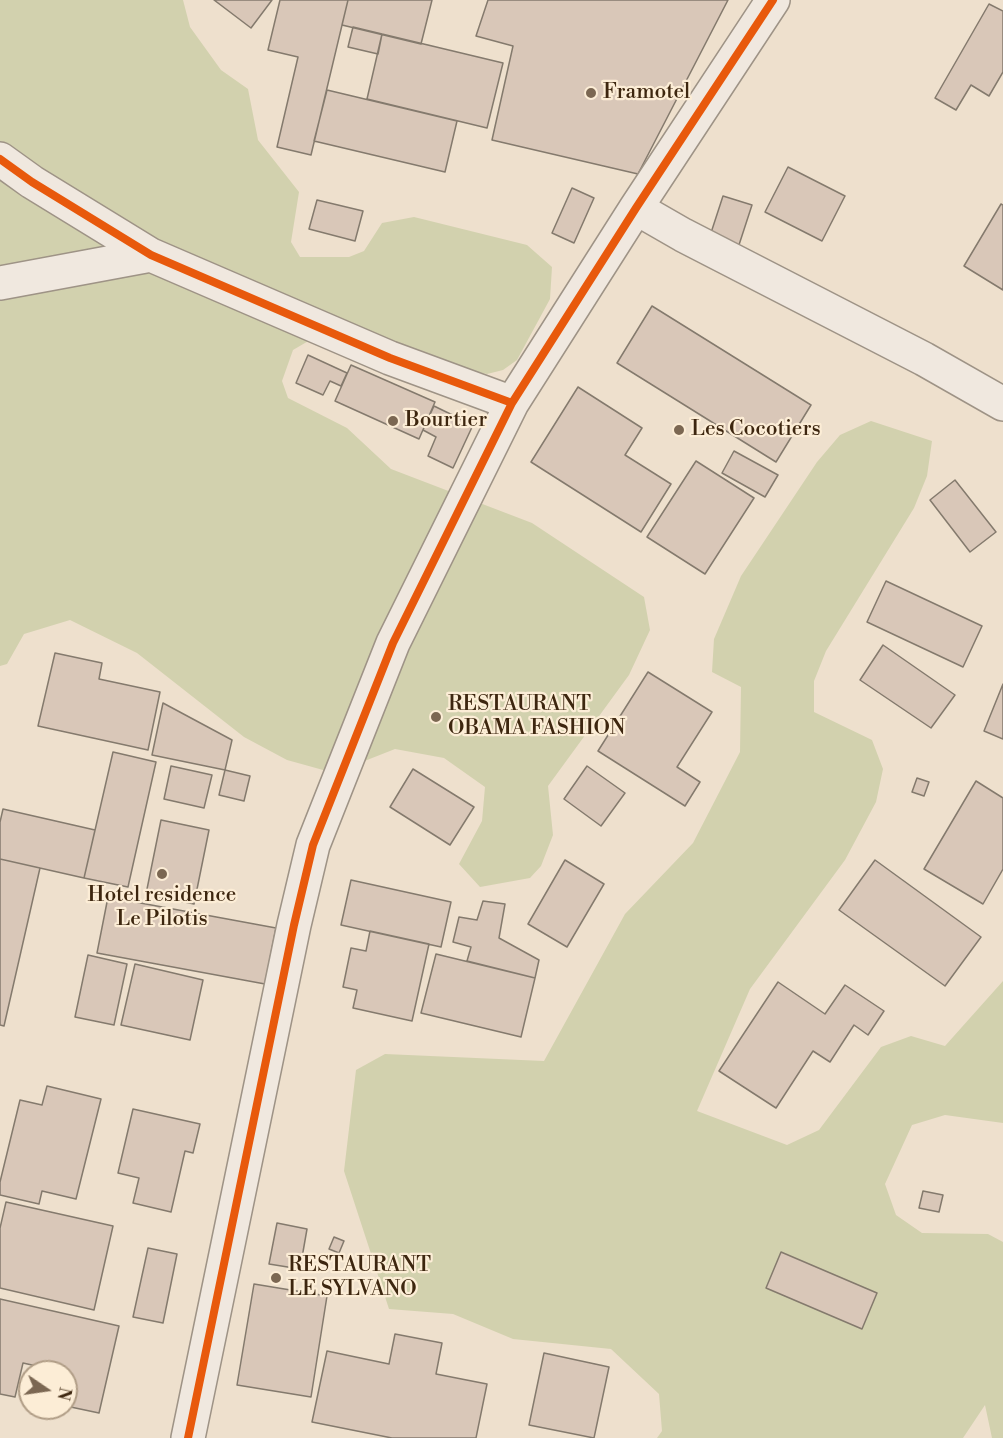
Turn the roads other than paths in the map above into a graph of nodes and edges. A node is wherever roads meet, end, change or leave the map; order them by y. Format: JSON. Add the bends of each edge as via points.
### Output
{"nodes":[{"id":1,"x":773,"y":0,"type":"edge"},
{"id":2,"x":0,"y":159,"type":"edge"},
{"id":3,"x":636,"y":208,"type":"junction"},
{"id":4,"x":151,"y":255,"type":"junction"},
{"id":5,"x":0,"y":283,"type":"edge"},
{"id":6,"x":512,"y":403,"type":"junction"},
{"id":7,"x":1003,"y":404,"type":"edge"},
{"id":8,"x":188,"y":1438,"type":"edge"}],
"edges":[{"from":1,"to":3,"type":"street"},
{"from":2,"to":4,"type":"street"},
{"from":3,"to":6,"type":"street"},
{"from":3,"to":7,"type":"street"},
{"from":4,"to":5,"type":"street"},
{"from":4,"to":6,"type":"street","via":[[390,358]]},
{"from":6,"to":8,"type":"street","via":[[393,643],[313,845]]}]}
